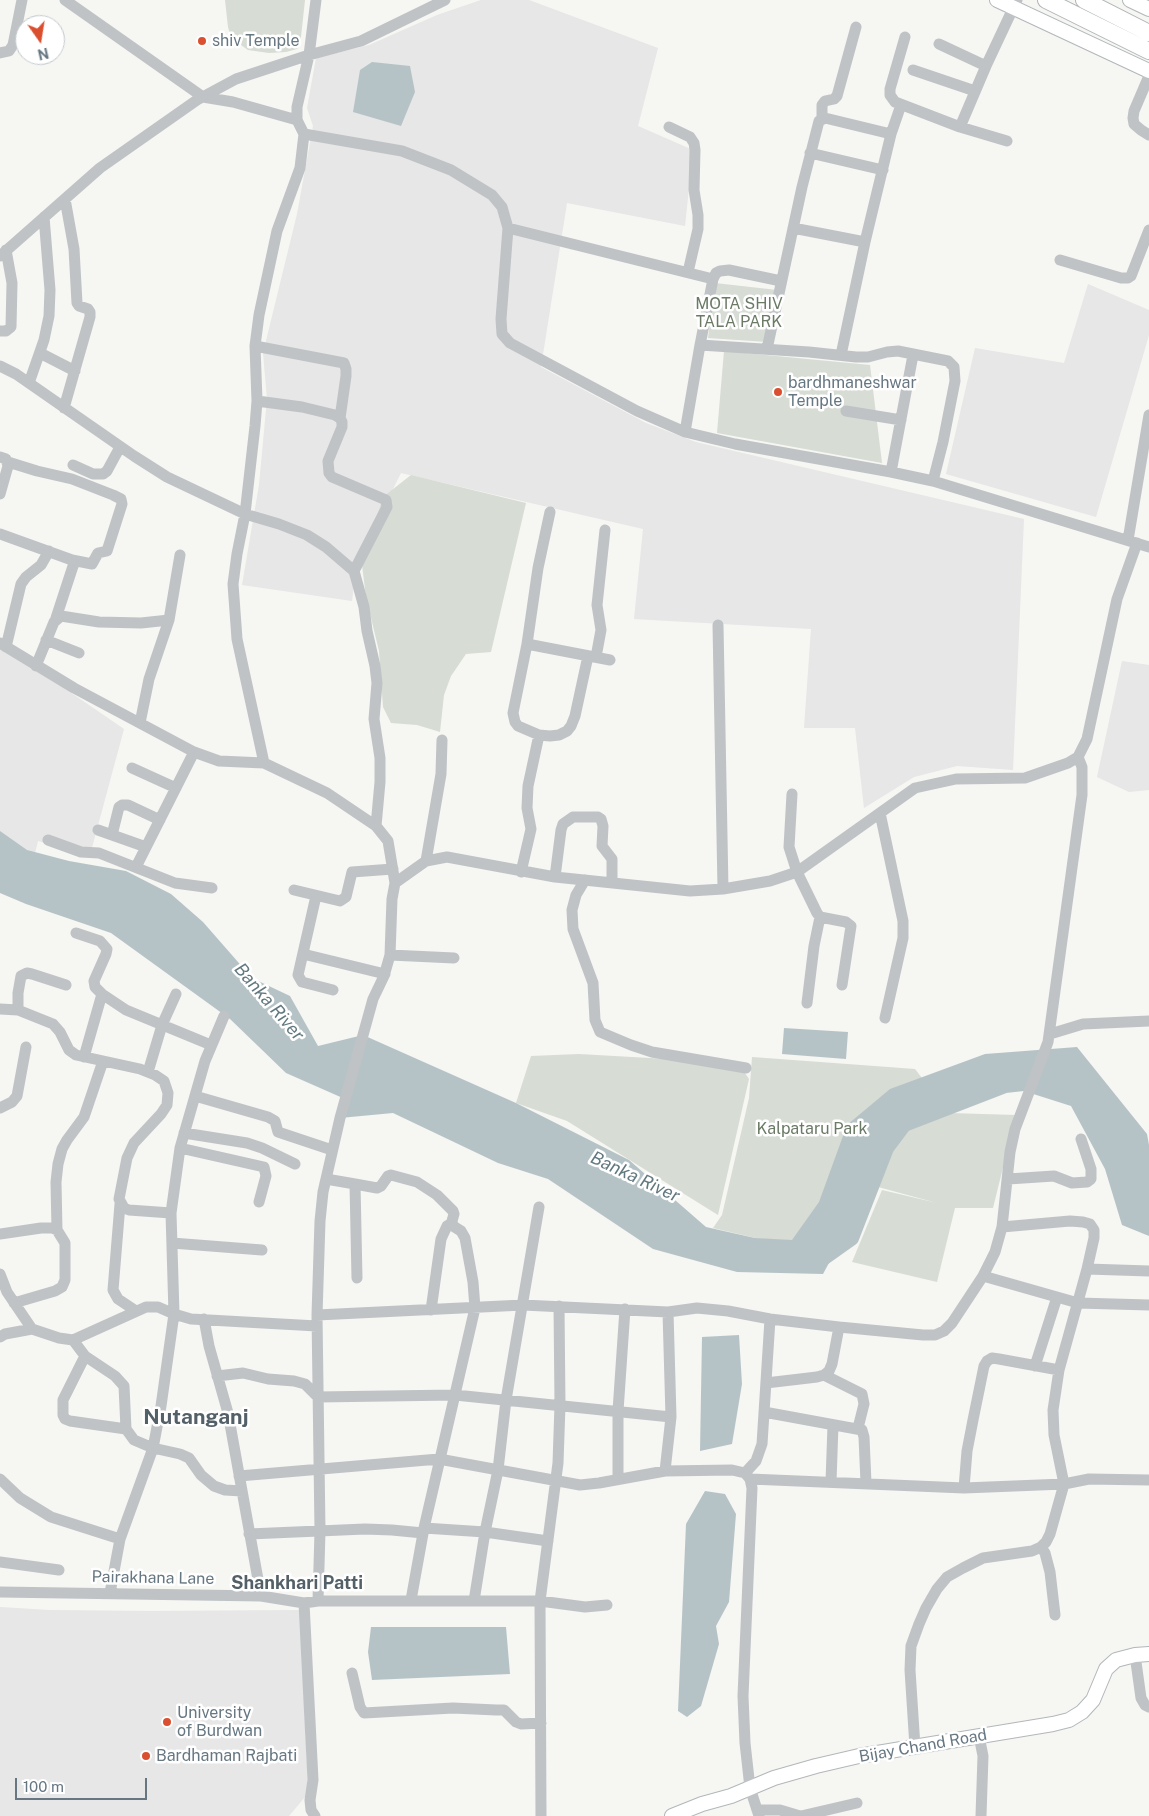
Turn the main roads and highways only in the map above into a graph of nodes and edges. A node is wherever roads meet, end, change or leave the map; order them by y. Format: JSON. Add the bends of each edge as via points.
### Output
{"nodes":[{"id":1,"x":997,"y":0,"type":"edge"},
{"id":2,"x":1046,"y":0,"type":"edge"},
{"id":3,"x":1084,"y":0,"type":"edge"},
{"id":4,"x":1130,"y":0,"type":"edge"},
{"id":5,"x":1014,"y":4,"type":"edge"},
{"id":6,"x":1149,"y":9,"type":"edge"},
{"id":7,"x":1149,"y":33,"type":"edge"},
{"id":8,"x":1149,"y":51,"type":"edge"},
{"id":9,"x":1149,"y":71,"type":"edge"},
{"id":10,"x":1149,"y":1654,"type":"edge"},
{"id":11,"x":672,"y":1816,"type":"edge"}],
"edges":[{"from":1,"to":5,"type":"main road"},
{"from":2,"to":8,"type":"highway"},
{"from":3,"to":7,"type":"highway"},
{"from":4,"to":6,"type":"main road"},
{"from":5,"to":9,"type":"main road"},
{"from":10,"to":11,"type":"main road","name":"Bijay Chand Road","via":[[1116,1660],[1106,1669],[1093,1700],[1069,1720],[816,1766]]}]}
